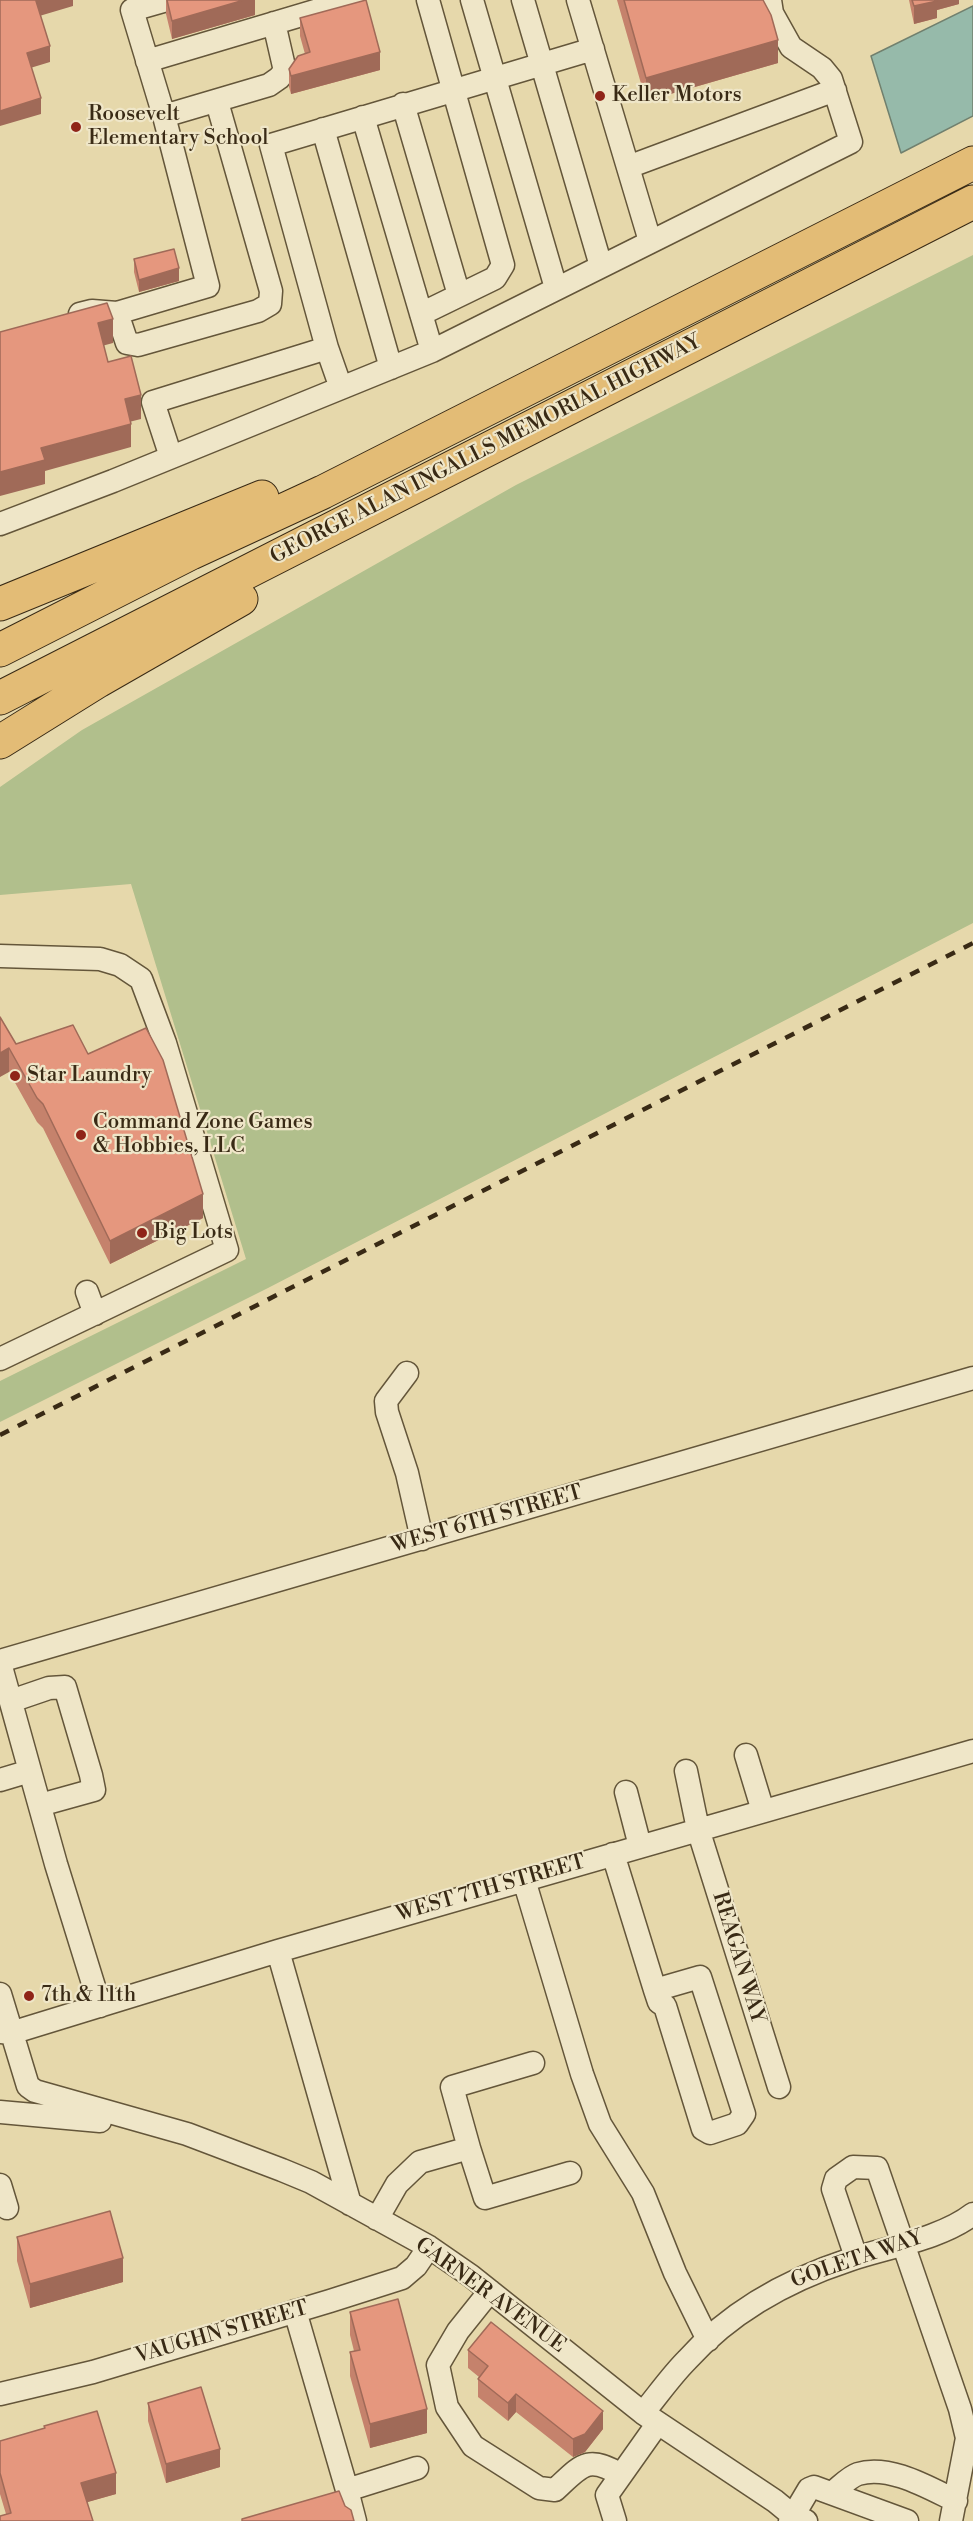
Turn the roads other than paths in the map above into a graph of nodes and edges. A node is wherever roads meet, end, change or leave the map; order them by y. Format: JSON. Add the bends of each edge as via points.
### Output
{"nodes":[{"id":1,"x":167,"y":0,"type":"edge"},
{"id":2,"x":352,"y":0,"type":"edge"},
{"id":3,"x":428,"y":0,"type":"edge"},
{"id":4,"x":472,"y":0,"type":"edge"},
{"id":5,"x":523,"y":0,"type":"edge"},
{"id":6,"x":578,"y":0,"type":"edge"},
{"id":7,"x":770,"y":0,"type":"edge"},
{"id":8,"x":274,"y":23,"type":"junction"},
{"id":9,"x":593,"y":49,"type":"junction"},
{"id":10,"x":147,"y":62,"type":"junction"},
{"id":11,"x":542,"y":63,"type":"junction"},
{"id":12,"x":494,"y":77,"type":"junction"},
{"id":13,"x":452,"y":89,"type":"junction"},
{"id":14,"x":835,"y":90,"type":"junction"},
{"id":15,"x":217,"y":102,"type":"junction"},
{"id":16,"x":403,"y":104,"type":"junction"},
{"id":17,"x":164,"y":116,"type":"junction"},
{"id":18,"x":363,"y":117,"type":"junction"},
{"id":19,"x":323,"y":129,"type":"junction"},
{"id":20,"x":973,"y":163,"type":"edge"},
{"id":21,"x":628,"y":167,"type":"junction"},
{"id":22,"x":973,"y":202,"type":"edge"},
{"id":23,"x":650,"y":241,"type":"junction"},
{"id":24,"x":601,"y":266,"type":"junction"},
{"id":25,"x":556,"y":288,"type":"junction"},
{"id":26,"x":459,"y":295,"type":"junction"},
{"id":27,"x":117,"y":313,"type":"junction"},
{"id":28,"x":421,"y":314,"type":"junction"},
{"id":29,"x":62,"y":319,"type":"edge"},
{"id":30,"x":327,"y":348,"type":"junction"},
{"id":31,"x":432,"y":351,"type":"junction"},
{"id":32,"x":391,"y":368,"type":"junction"},
{"id":33,"x":341,"y":388,"type":"junction"},
{"id":34,"x":484,"y":410,"type":"junction"},
{"id":35,"x":509,"y":440,"type":"junction"},
{"id":36,"x":171,"y":457,"type":"junction"},
{"id":37,"x":0,"y":524,"type":"edge"},
{"id":38,"x":0,"y":604,"type":"edge"},
{"id":39,"x":0,"y":650,"type":"edge"},
{"id":40,"x":0,"y":698,"type":"edge"},
{"id":41,"x":0,"y":742,"type":"edge"},
{"id":42,"x":0,"y":956,"type":"edge"},
{"id":43,"x":87,"y":1292,"type":"dead end"},
{"id":44,"x":95,"y":1314,"type":"junction"},
{"id":45,"x":0,"y":1359,"type":"edge"},
{"id":46,"x":407,"y":1373,"type":"dead end"},
{"id":47,"x":973,"y":1378,"type":"edge"},
{"id":48,"x":422,"y":1539,"type":"junction"},
{"id":49,"x":0,"y":1662,"type":"edge"},
{"id":50,"x":11,"y":1701,"type":"junction"},
{"id":51,"x":973,"y":1751,"type":"edge"},
{"id":52,"x":746,"y":1755,"type":"dead end"},
{"id":53,"x":30,"y":1771,"type":"junction"},
{"id":54,"x":686,"y":1771,"type":"dead end"},
{"id":55,"x":0,"y":1780,"type":"edge"},
{"id":56,"x":626,"y":1792,"type":"dead end"},
{"id":57,"x":40,"y":1806,"type":"junction"},
{"id":58,"x":762,"y":1811,"type":"junction"},
{"id":59,"x":698,"y":1829,"type":"junction"},
{"id":60,"x":640,"y":1846,"type":"junction"},
{"id":61,"x":613,"y":1854,"type":"junction"},
{"id":62,"x":524,"y":1880,"type":"junction"},
{"id":63,"x":278,"y":1951,"type":"junction"},
{"id":64,"x":655,"y":1990,"type":"junction"},
{"id":65,"x":0,"y":1994,"type":"edge"},
{"id":66,"x":100,"y":2006,"type":"junction"},
{"id":67,"x":4,"y":2036,"type":"edge"},
{"id":68,"x":532,"y":2063,"type":"dead end"},
{"id":69,"x":779,"y":2087,"type":"dead end"},
{"id":70,"x":0,"y":2112,"type":"edge"},
{"id":71,"x":146,"y":2125,"type":"junction"},
{"id":72,"x":470,"y":2148,"type":"junction"},
{"id":73,"x":570,"y":2173,"type":"dead end"},
{"id":74,"x":0,"y":2185,"type":"edge"},
{"id":75,"x":350,"y":2204,"type":"junction"},
{"id":76,"x":7,"y":2208,"type":"dead end"},
{"id":77,"x":973,"y":2214,"type":"edge"},
{"id":78,"x":377,"y":2219,"type":"junction"},
{"id":79,"x":902,"y":2243,"type":"junction"},
{"id":80,"x":429,"y":2247,"type":"junction"},
{"id":81,"x":856,"y":2258,"type":"junction"},
{"id":82,"x":490,"y":2291,"type":"junction"},
{"id":83,"x":295,"y":2311,"type":"junction"},
{"id":84,"x":708,"y":2340,"type":"junction"},
{"id":85,"x":0,"y":2394,"type":"edge"},
{"id":86,"x":650,"y":2418,"type":"junction"},
{"id":87,"x":417,"y":2468,"type":"dead end"},
{"id":88,"x":621,"y":2475,"type":"junction"},
{"id":89,"x":347,"y":2490,"type":"junction"},
{"id":90,"x":832,"y":2493,"type":"junction"},
{"id":91,"x":953,"y":2511,"type":"edge"},
{"id":92,"x":796,"y":2519,"type":"edge"},
{"id":93,"x":355,"y":2521,"type":"edge"},
{"id":94,"x":615,"y":2521,"type":"edge"},
{"id":95,"x":907,"y":2521,"type":"edge"}],
"edges":[{"from":1,"to":10,"type":"street","via":[[132,10]]},
{"from":2,"to":8,"type":"street"},
{"from":3,"to":13,"type":"street"},
{"from":4,"to":12,"type":"street"},
{"from":5,"to":11,"type":"street"},
{"from":6,"to":9,"type":"street"},
{"from":7,"to":14,"type":"street","via":[[772,13],[791,47],[822,68]]},
{"from":8,"to":10,"type":"street"},
{"from":8,"to":15,"type":"street","via":[[285,71],[269,85]]},
{"from":9,"to":11,"type":"street"},
{"from":9,"to":21,"type":"street"},
{"from":10,"to":17,"type":"street"},
{"from":11,"to":12,"type":"street"},
{"from":11,"to":24,"type":"street"},
{"from":12,"to":13,"type":"street"},
{"from":12,"to":25,"type":"street"},
{"from":13,"to":16,"type":"street"},
{"from":13,"to":26,"type":"street","via":[[503,266],[495,278]]},
{"from":14,"to":21,"type":"street"},
{"from":14,"to":23,"type":"street","via":[[851,142]]},
{"from":15,"to":17,"type":"street"},
{"from":15,"to":27,"type":"street","via":[[271,291],[270,304],[258,311],[138,345],[127,343]]},
{"from":16,"to":18,"type":"street"},
{"from":16,"to":26,"type":"street"},
{"from":17,"to":27,"type":"street","via":[[208,286]]},
{"from":18,"to":19,"type":"street"},
{"from":18,"to":28,"type":"street"},
{"from":19,"to":30,"type":"street","via":[[271,145]]},
{"from":19,"to":32,"type":"street"},
{"from":20,"to":34,"type":"highway","name":"GEORGE ALAN INGALLS MEMORIAL HIGHWAY"},
{"from":21,"to":23,"type":"street"},
{"from":22,"to":35,"type":"highway","name":"GEORGE ALAN INGALLS MEMORIAL HIGHWAY"},
{"from":23,"to":24,"type":"street"},
{"from":24,"to":25,"type":"street"},
{"from":25,"to":31,"type":"street"},
{"from":26,"to":28,"type":"street"},
{"from":27,"to":29,"type":"street","via":[[93,311]]},
{"from":28,"to":31,"type":"street"},
{"from":30,"to":33,"type":"street"},
{"from":30,"to":36,"type":"street","via":[[153,402]]},
{"from":31,"to":32,"type":"street"},
{"from":32,"to":33,"type":"street"},
{"from":33,"to":36,"type":"street"},
{"from":34,"to":38,"type":"highway"},
{"from":34,"to":39,"type":"highway","name":"GEORGE ALAN INGALLS MEMORIAL HIGHWAY"},
{"from":35,"to":40,"type":"highway","name":"GEORGE ALAN INGALLS MEMORIAL HIGHWAY"},
{"from":35,"to":41,"type":"highway"},
{"from":36,"to":37,"type":"street"},
{"from":42,"to":44,"type":"street","via":[[100,959],[120,965],[141,979],[165,1043],[227,1250]]},
{"from":43,"to":44,"type":"street"},
{"from":44,"to":45,"type":"street"},
{"from":46,"to":48,"type":"street","via":[[386,1401]]},
{"from":47,"to":48,"type":"street","name":"WEST 6TH STREET"},
{"from":48,"to":49,"type":"street","name":"WEST 6TH STREET"},
{"from":49,"to":50,"type":"street"},
{"from":50,"to":53,"type":"street"},
{"from":50,"to":57,"type":"street","via":[[65,1687],[92,1775],[94,1790]]},
{"from":51,"to":58,"type":"street","name":"WEST 7TH STREET"},
{"from":52,"to":58,"type":"street"},
{"from":53,"to":55,"type":"street"},
{"from":53,"to":57,"type":"street"},
{"from":54,"to":59,"type":"street","name":"REAGAN WAY"},
{"from":56,"to":60,"type":"street"},
{"from":57,"to":66,"type":"street"},
{"from":58,"to":59,"type":"street","name":"WEST 7TH STREET"},
{"from":59,"to":60,"type":"street","name":"WEST 7TH STREET"},
{"from":59,"to":69,"type":"street","name":"REAGAN WAY"},
{"from":60,"to":61,"type":"street","name":"WEST 7TH STREET"},
{"from":61,"to":62,"type":"street","name":"WEST 7TH STREET"},
{"from":61,"to":64,"type":"street"},
{"from":62,"to":63,"type":"street","name":"WEST 7TH STREET"},
{"from":62,"to":84,"type":"street","via":[[600,2124],[643,2193],[675,2273]]},
{"from":63,"to":66,"type":"street","name":"WEST 7TH STREET"},
{"from":63,"to":75,"type":"street"},
{"from":64,"to":64,"type":"street","via":[[665,2006],[703,2129],[710,2133],[737,2124],[744,2114],[700,1977]]},
{"from":65,"to":67,"type":"street","name":"GARNER AVENUE"},
{"from":66,"to":67,"type":"street","name":"WEST 7TH STREET"},
{"from":67,"to":71,"type":"street","name":"GARNER AVENUE","via":[[28,2086],[35,2091]]},
{"from":68,"to":72,"type":"street","via":[[452,2087]]},
{"from":70,"to":71,"type":"street","name":"GARNER AVENUE"},
{"from":71,"to":75,"type":"street","name":"GARNER AVENUE","via":[[187,2134],[282,2170]]},
{"from":72,"to":73,"type":"street","via":[[485,2198]]},
{"from":72,"to":78,"type":"street","via":[[420,2162],[397,2184]]},
{"from":74,"to":76,"type":"street"},
{"from":75,"to":78,"type":"street","name":"GARNER AVENUE"},
{"from":77,"to":79,"type":"street","name":"GOLETA WAY","via":[[961,2223]]},
{"from":78,"to":80,"type":"street","name":"GARNER AVENUE"},
{"from":79,"to":81,"type":"street","name":"GOLETA WAY"},
{"from":79,"to":81,"type":"street","via":[[877,2168],[853,2167],[836,2178],[833,2190]]},
{"from":79,"to":91,"type":"street","via":[[967,2438]]},
{"from":80,"to":82,"type":"street","name":"GARNER AVENUE"},
{"from":80,"to":83,"type":"street","name":"VAUGHN STREET","via":[[417,2266],[402,2278]]},
{"from":81,"to":84,"type":"street","name":"GOLETA WAY","via":[[778,2289],[752,2304]]},
{"from":82,"to":86,"type":"street","name":"GARNER AVENUE"},
{"from":82,"to":88,"type":"street","via":[[458,2331],[438,2365],[447,2408],[473,2446],[539,2488],[555,2490],[581,2465],[602,2463]]},
{"from":83,"to":85,"type":"street","name":"VAUGHN STREET","via":[[93,2372]]},
{"from":83,"to":89,"type":"street"},
{"from":84,"to":86,"type":"street","name":"GOLETA WAY","via":[[687,2359]]},
{"from":86,"to":88,"type":"street","name":"GOLETA WAY"},
{"from":86,"to":92,"type":"street","name":"GARNER AVENUE"},
{"from":87,"to":89,"type":"street"},
{"from":88,"to":94,"type":"street","name":"GOLETA WAY","via":[[607,2495]]},
{"from":89,"to":93,"type":"street"},
{"from":90,"to":91,"type":"street","via":[[858,2474],[906,2476]]},
{"from":90,"to":92,"type":"street","via":[[809,2489]]},
{"from":90,"to":95,"type":"street"}]}
